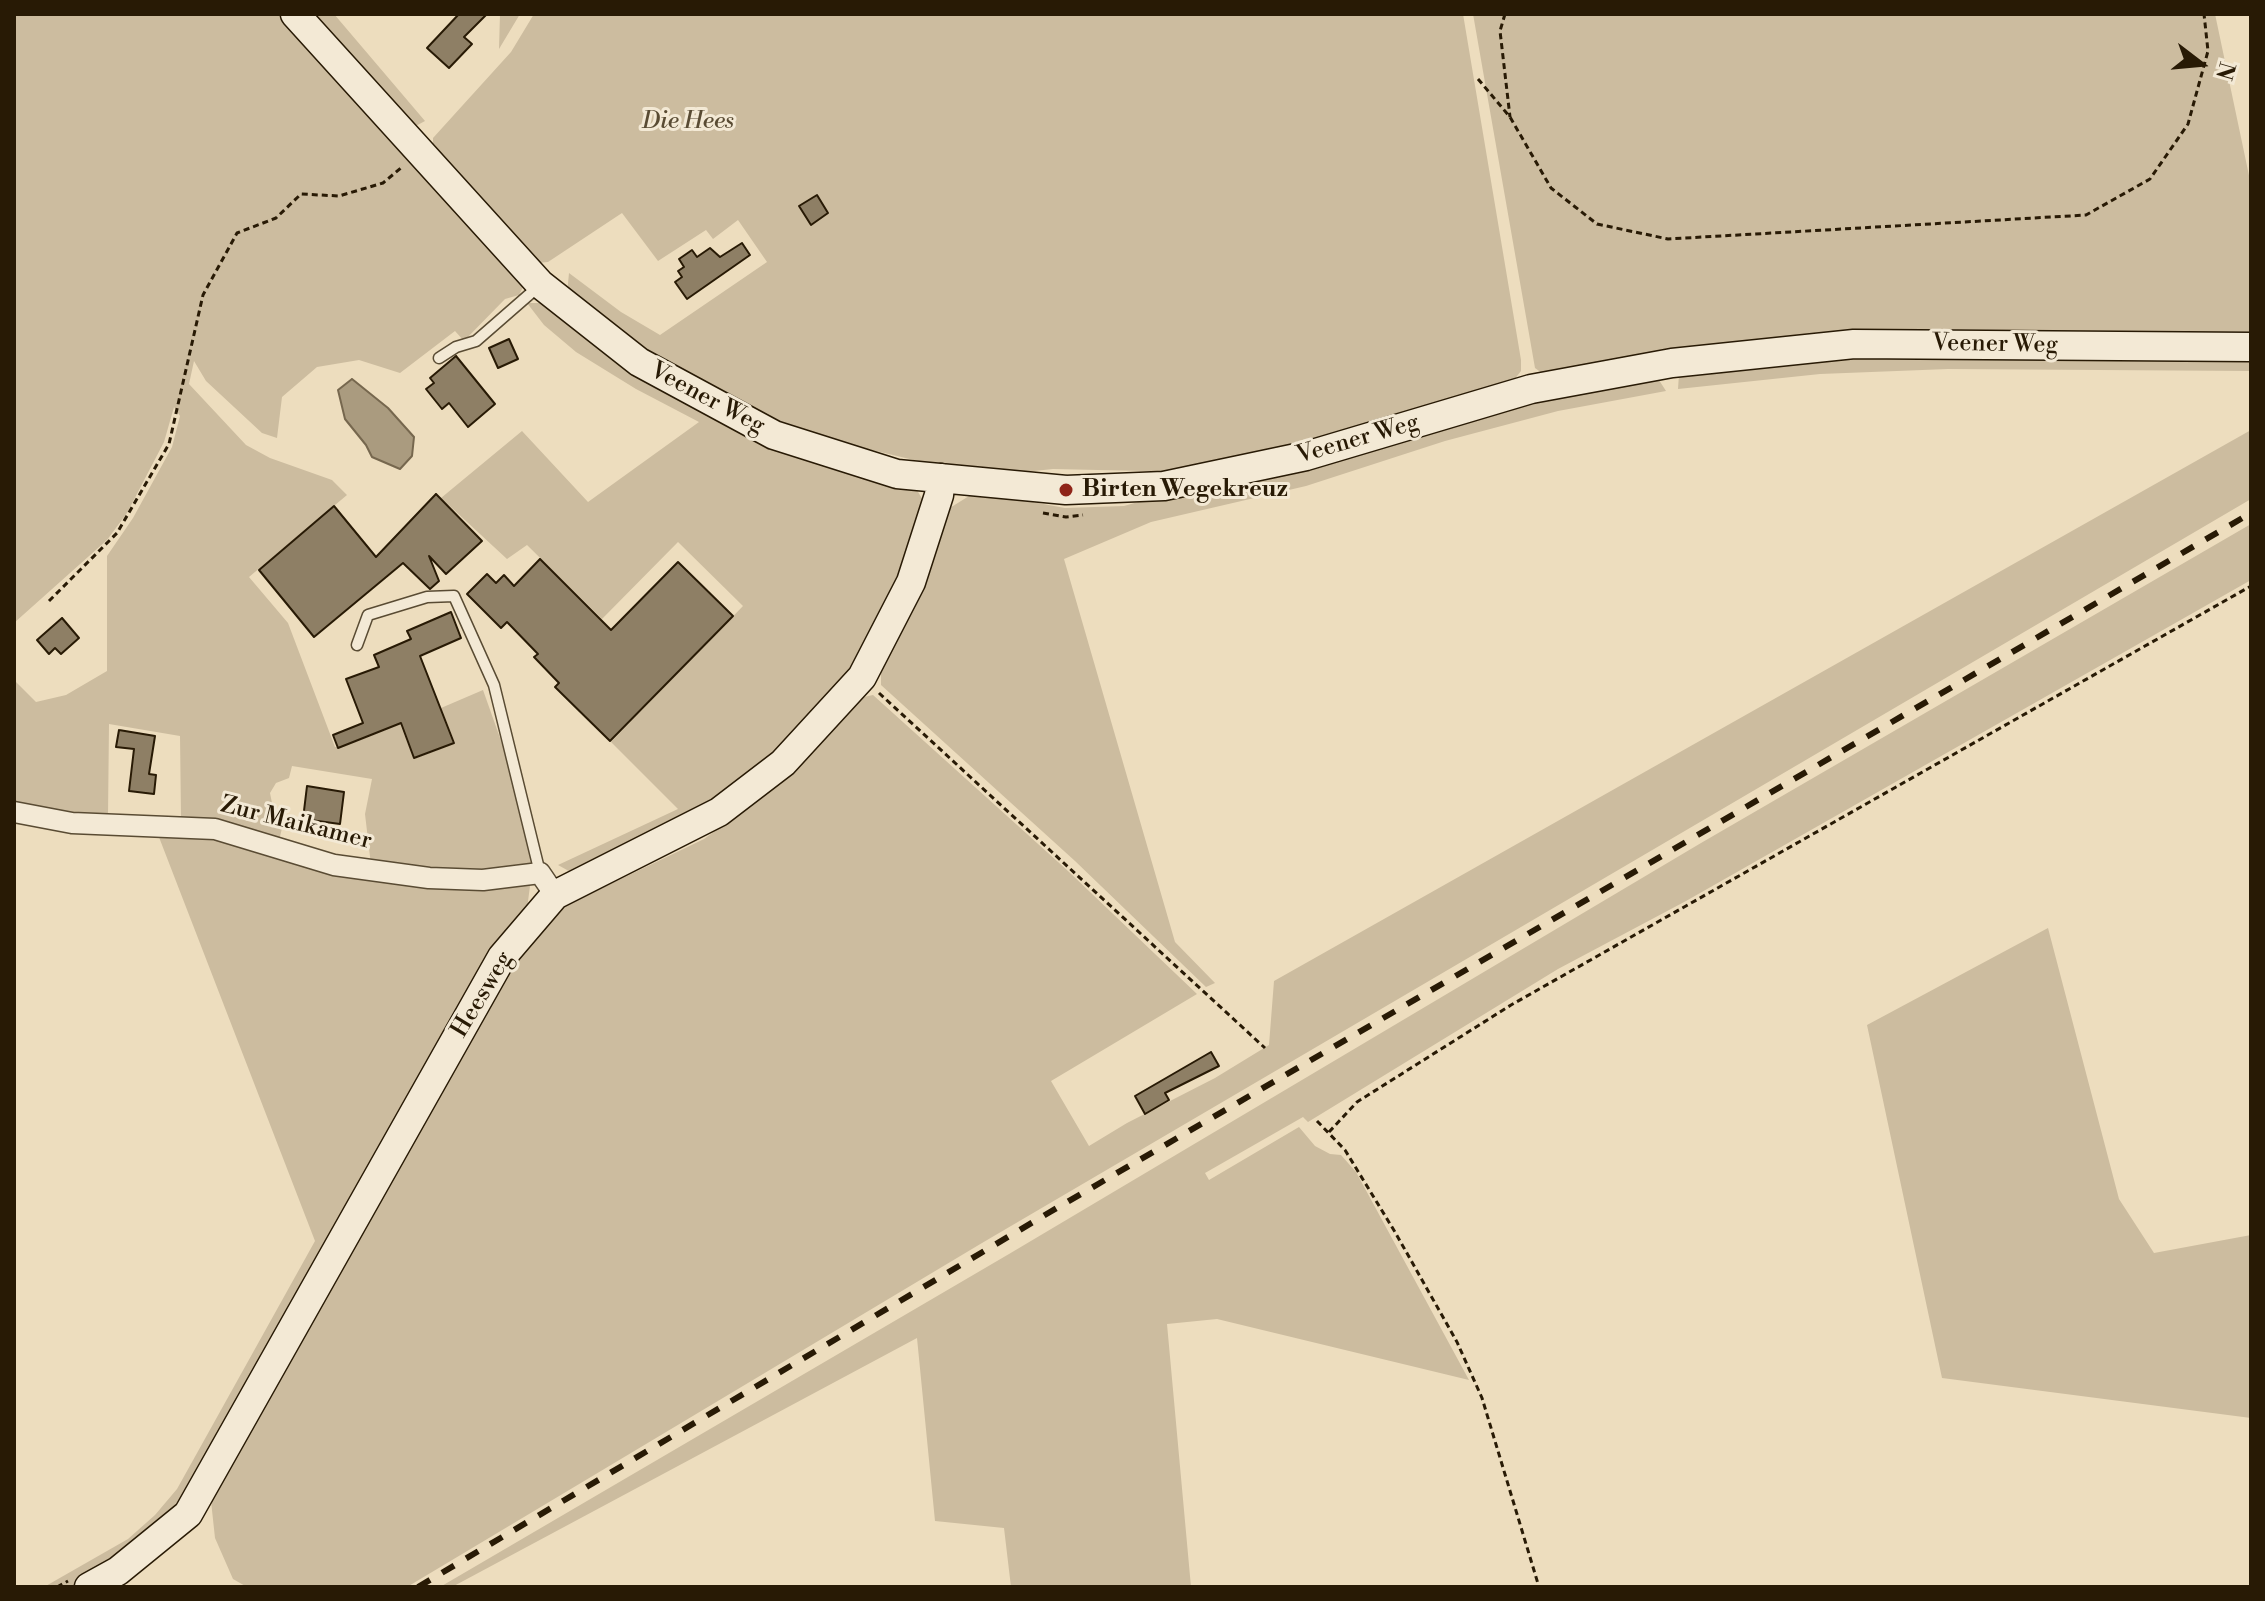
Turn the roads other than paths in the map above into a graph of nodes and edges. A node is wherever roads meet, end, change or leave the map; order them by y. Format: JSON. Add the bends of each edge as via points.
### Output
{"nodes":[{"id":1,"x":295,"y":14,"type":"edge"},
{"id":2,"x":540,"y":284,"type":"junction"},
{"id":3,"x":2251,"y":347,"type":"edge"},
{"id":4,"x":439,"y":358,"type":"dead end"},
{"id":5,"x":941,"y":478,"type":"junction"},
{"id":6,"x":357,"y":645,"type":"dead end"},
{"id":7,"x":14,"y":812,"type":"edge"},
{"id":8,"x":548,"y":884,"type":"junction"},
{"id":9,"x":89,"y":1587,"type":"edge"}],
"edges":[{"from":1,"to":2,"type":"main road","name":"Veener Weg"},
{"from":2,"to":4,"type":"lane","via":[[476,341]]},
{"from":2,"to":5,"type":"main road","name":"Veener Weg","via":[[639,362],[774,435],[897,474]]},
{"from":3,"to":5,"type":"main road","name":"Veener Weg","via":[[1854,344],[1672,363],[1531,389],[1306,456],[1164,486],[1066,490]]},
{"from":5,"to":8,"type":"main road","name":"Heesweg","via":[[911,582],[862,677],[783,763],[719,812]]},
{"from":6,"to":8,"type":"lane","via":[[368,615],[427,597],[454,596],[494,685]]},
{"from":7,"to":8,"type":"street","name":"Zur Maikamer","via":[[72,823],[215,829],[334,865],[429,878]]},
{"from":8,"to":9,"type":"main road","name":"Heesweg","via":[[188,1514],[118,1571]]}]}
